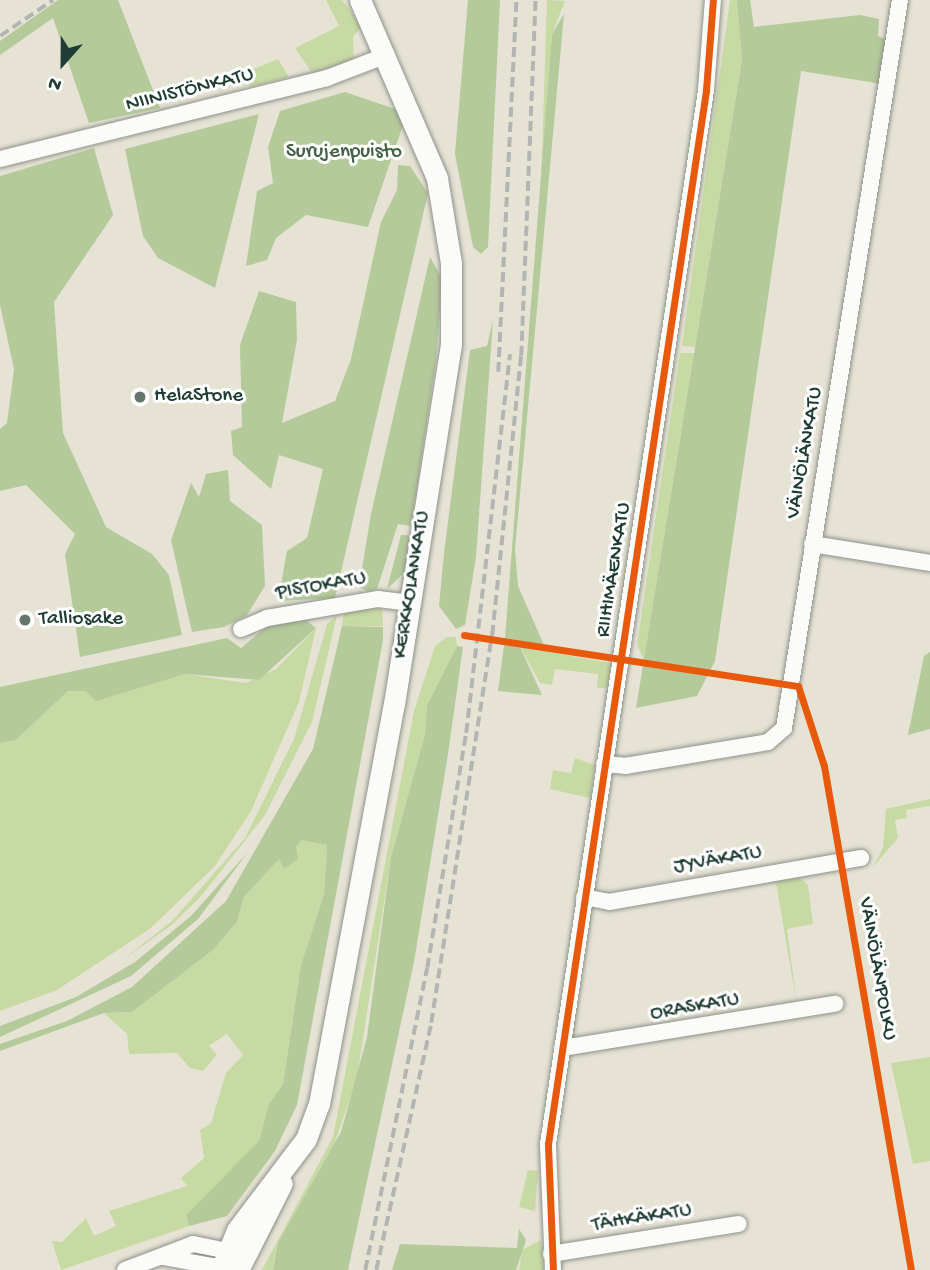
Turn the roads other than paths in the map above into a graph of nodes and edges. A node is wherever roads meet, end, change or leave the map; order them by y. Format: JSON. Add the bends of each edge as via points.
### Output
{"nodes":[{"id":1,"x":360,"y":0,"type":"edge"},
{"id":2,"x":713,"y":0,"type":"edge"},
{"id":3,"x":900,"y":0,"type":"edge"},
{"id":4,"x":387,"y":55,"type":"junction"},
{"id":5,"x":0,"y":159,"type":"edge"},
{"id":6,"x":812,"y":544,"type":"junction"},
{"id":7,"x":930,"y":563,"type":"edge"},
{"id":8,"x":411,"y":603,"type":"junction"},
{"id":9,"x":241,"y":629,"type":"dead end"},
{"id":10,"x":604,"y":764,"type":"junction"},
{"id":11,"x":860,"y":858,"type":"dead end"},
{"id":12,"x":584,"y":897,"type":"junction"},
{"id":13,"x":835,"y":1004,"type":"dead end"},
{"id":14,"x":562,"y":1048,"type":"junction"},
{"id":15,"x":740,"y":1224,"type":"dead end"},
{"id":16,"x":552,"y":1262,"type":"edge"},
{"id":17,"x":230,"y":1264,"type":"edge"},
{"id":18,"x":125,"y":1270,"type":"edge"}],
"edges":[{"from":1,"to":4,"type":"main road","name":"KERKKOLANKATU"},
{"from":2,"to":10,"type":"street","name":"RIIHIMÄENKATU","via":[[706,90]]},
{"from":3,"to":6,"type":"street","name":"VÄINÖLÄNKATU"},
{"from":4,"to":5,"type":"street","name":"NIINISTÖNKATU","via":[[327,78]]},
{"from":4,"to":8,"type":"main road","name":"KERKKOLANKATU","via":[[437,178],[452,276],[451,344]]},
{"from":6,"to":7,"type":"street"},
{"from":6,"to":10,"type":"street","name":"VÄINÖLÄNKATU","via":[[781,734],[729,749],[625,766]]},
{"from":8,"to":9,"type":"street","name":"PISTOKATU","via":[[366,601],[267,618]]},
{"from":8,"to":17,"type":"main road","name":"KERKKOLANKATU","via":[[319,1104],[284,1174],[279,1195]]},
{"from":10,"to":12,"type":"street","name":"RIIHIMÄENKATU"},
{"from":11,"to":12,"type":"street","name":"JYVÄKATU","via":[[609,902]]},
{"from":12,"to":14,"type":"street","name":"RIIHIMÄENKATU"},
{"from":13,"to":14,"type":"street","name":"ORASKATU"},
{"from":14,"to":16,"type":"street","name":"RIIHIMÄENKATU","via":[[548,1144]]},
{"from":15,"to":16,"type":"street","name":"TÄHKÄKATU"},
{"from":17,"to":18,"type":"street","name":"KERKKOLANKATU","via":[[193,1244]]}]}
